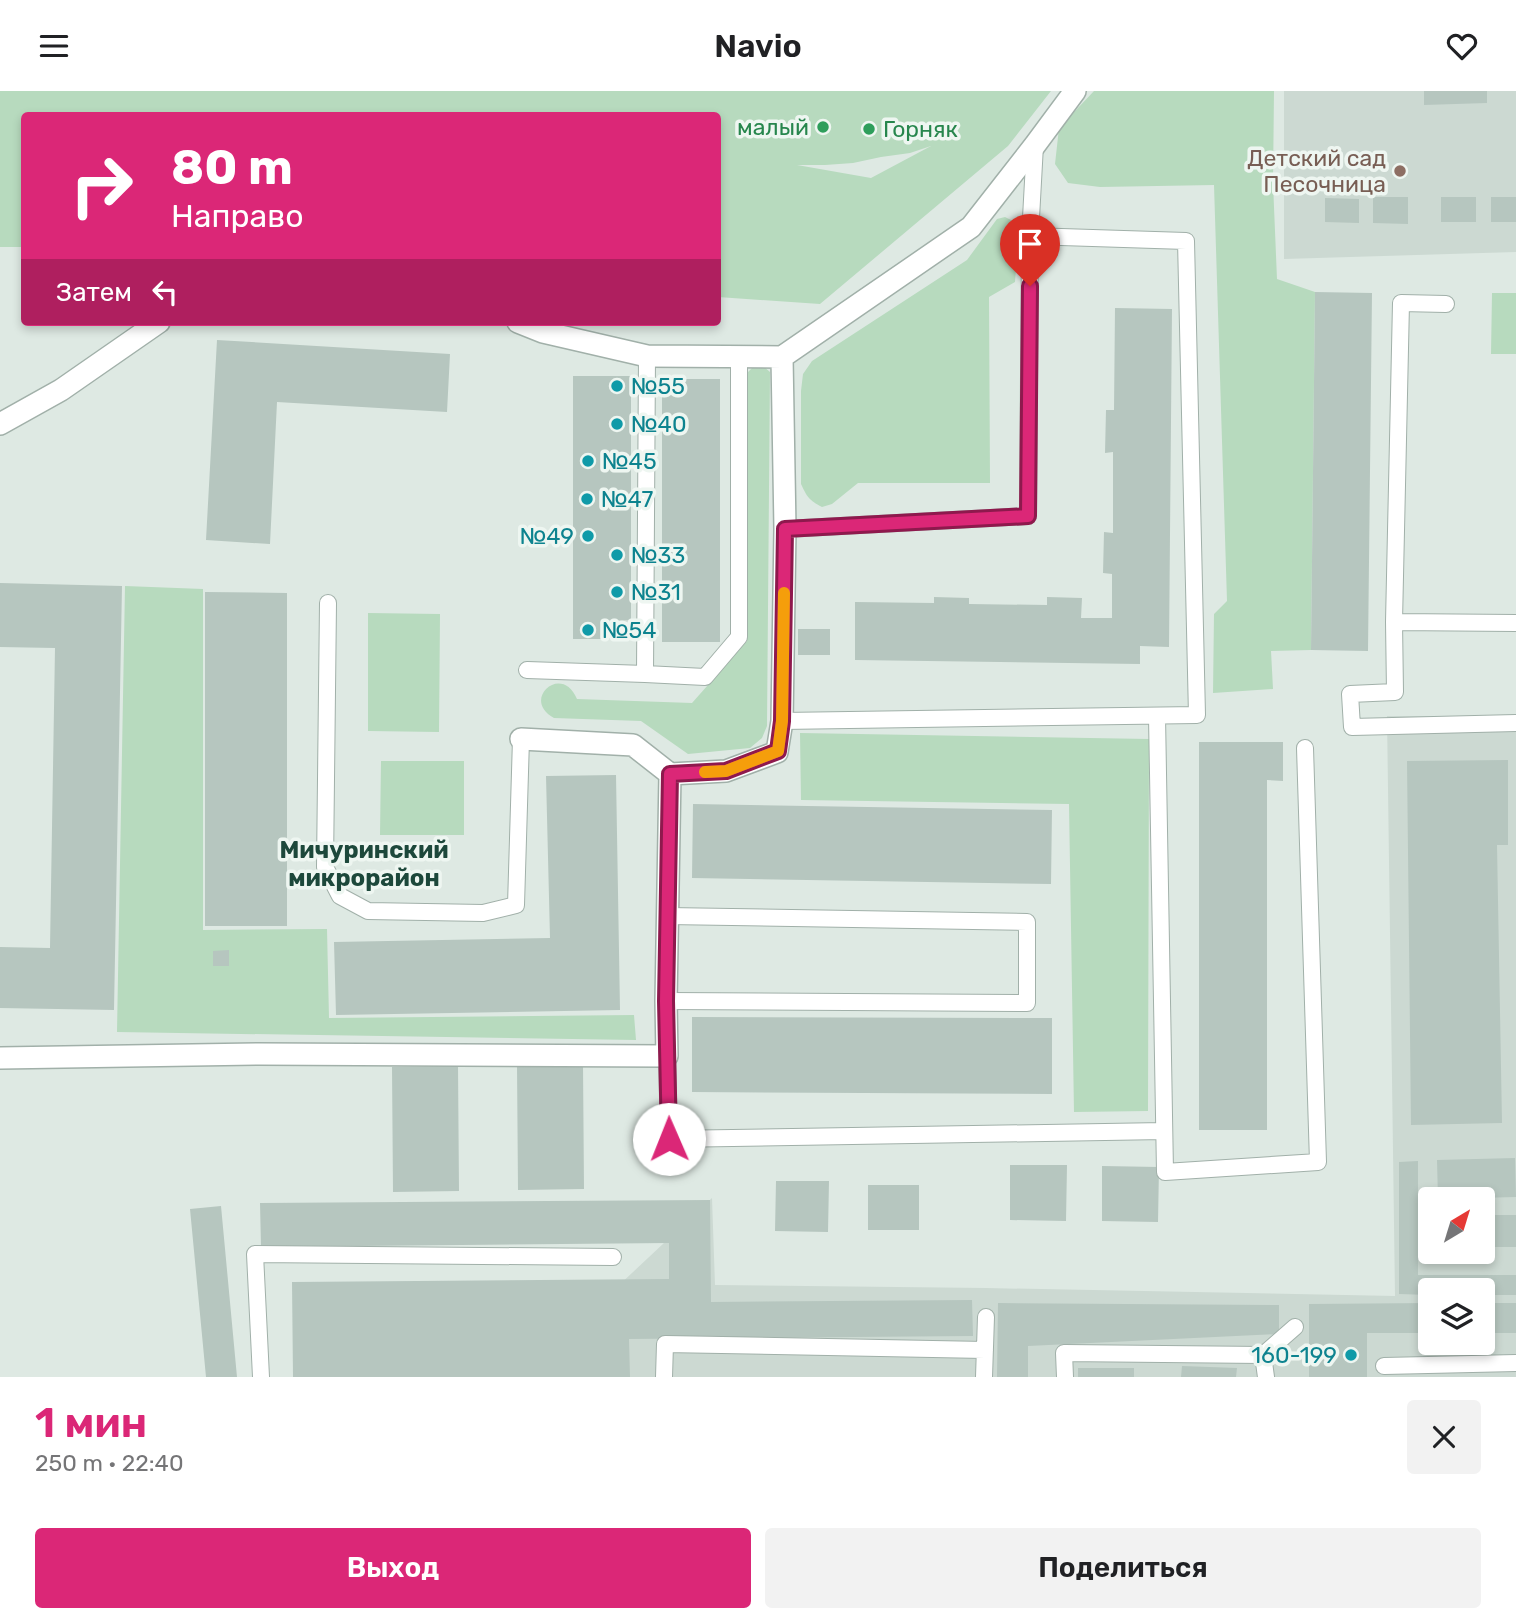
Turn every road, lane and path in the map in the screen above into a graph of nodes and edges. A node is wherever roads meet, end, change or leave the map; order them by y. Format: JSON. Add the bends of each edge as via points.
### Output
{"nodes":[{"id":1,"x":1075,"y":91,"type":"edge"},
{"id":2,"x":1035,"y":145,"type":"junction"},
{"id":3,"x":1030,"y":236,"type":"junction"},
{"id":4,"x":1447,"y":304,"type":"dead end"},
{"id":5,"x":153,"y":326,"type":"edge"},
{"id":6,"x":528,"y":326,"type":"edge"},
{"id":7,"x":648,"y":356,"type":"junction"},
{"id":8,"x":739,"y":357,"type":"junction"},
{"id":9,"x":782,"y":357,"type":"junction"},
{"id":10,"x":0,"y":424,"type":"edge"},
{"id":11,"x":785,"y":529,"type":"junction"},
{"id":12,"x":328,"y":603,"type":"dead end"},
{"id":13,"x":1394,"y":622,"type":"junction"},
{"id":14,"x":1516,"y":622,"type":"edge"},
{"id":15,"x":527,"y":670,"type":"dead end"},
{"id":16,"x":645,"y":674,"type":"junction"},
{"id":17,"x":1157,"y":716,"type":"junction"},
{"id":18,"x":782,"y":721,"type":"junction"},
{"id":19,"x":1516,"y":723,"type":"edge"},
{"id":20,"x":521,"y":739,"type":"joint"},
{"id":21,"x":1306,"y":748,"type":"dead end"},
{"id":22,"x":670,"y":774,"type":"junction"},
{"id":23,"x":667,"y":916,"type":"junction"},
{"id":24,"x":666,"y":1001,"type":"junction"},
{"id":25,"x":667,"y":1056,"type":"junction"},
{"id":26,"x":0,"y":1058,"type":"edge"},
{"id":27,"x":1164,"y":1131,"type":"junction"},
{"id":28,"x":613,"y":1257,"type":"dead end"},
{"id":29,"x":986,"y":1317,"type":"dead end"},
{"id":30,"x":1296,"y":1327,"type":"dead end"},
{"id":31,"x":985,"y":1350,"type":"junction"},
{"id":32,"x":1263,"y":1355,"type":"junction"},
{"id":33,"x":1516,"y":1363,"type":"edge"},
{"id":34,"x":1384,"y":1366,"type":"dead end"},
{"id":35,"x":261,"y":1377,"type":"edge"},
{"id":36,"x":664,"y":1377,"type":"edge"},
{"id":37,"x":984,"y":1377,"type":"edge"},
{"id":38,"x":1065,"y":1377,"type":"edge"},
{"id":39,"x":1266,"y":1377,"type":"edge"}],
"edges":[{"from":1,"to":2,"type":"street"},
{"from":2,"to":3,"type":"lane"},
{"from":2,"to":9,"type":"street","via":[[971,226]]},
{"from":3,"to":11,"type":"lane","via":[[1028,516]]},
{"from":3,"to":17,"type":"lane","via":[[1186,241],[1197,716]]},
{"from":4,"to":13,"type":"lane","via":[[1401,303]]},
{"from":5,"to":10,"type":"street","via":[[61,390]]},
{"from":6,"to":7,"type":"street"},
{"from":7,"to":8,"type":"street"},
{"from":7,"to":16,"type":"lane"},
{"from":8,"to":9,"type":"street"},
{"from":8,"to":16,"type":"lane","via":[[739,637],[705,677]]},
{"from":9,"to":11,"type":"street"},
{"from":11,"to":18,"type":"street"},
{"from":12,"to":20,"type":"lane","via":[[326,867],[340,896],[368,911],[483,913],[516,905]]},
{"from":13,"to":14,"type":"lane"},
{"from":13,"to":19,"type":"lane","via":[[1395,692],[1350,694],[1352,727]]},
{"from":15,"to":16,"type":"lane"},
{"from":17,"to":18,"type":"lane"},
{"from":17,"to":27,"type":"lane"},
{"from":18,"to":22,"type":"street","via":[[778,751],[726,771]]},
{"from":20,"to":22,"type":"street","via":[[633,745]]},
{"from":21,"to":27,"type":"lane","via":[[1318,1163],[1165,1172]]},
{"from":22,"to":23,"type":"street"},
{"from":23,"to":24,"type":"street"},
{"from":23,"to":24,"type":"lane","via":[[1027,922],[1027,1003]]},
{"from":24,"to":25,"type":"street"},
{"from":25,"to":26,"type":"street","via":[[259,1053]]},
{"from":25,"to":27,"type":"lane","via":[[669,1139]]},
{"from":28,"to":35,"type":"lane","via":[[255,1254]]},
{"from":29,"to":31,"type":"lane"},
{"from":30,"to":32,"type":"lane"},
{"from":31,"to":36,"type":"lane","via":[[665,1343]]},
{"from":31,"to":37,"type":"lane"},
{"from":32,"to":38,"type":"lane","via":[[1065,1353]]},
{"from":32,"to":39,"type":"lane"},
{"from":33,"to":34,"type":"lane"}]}
